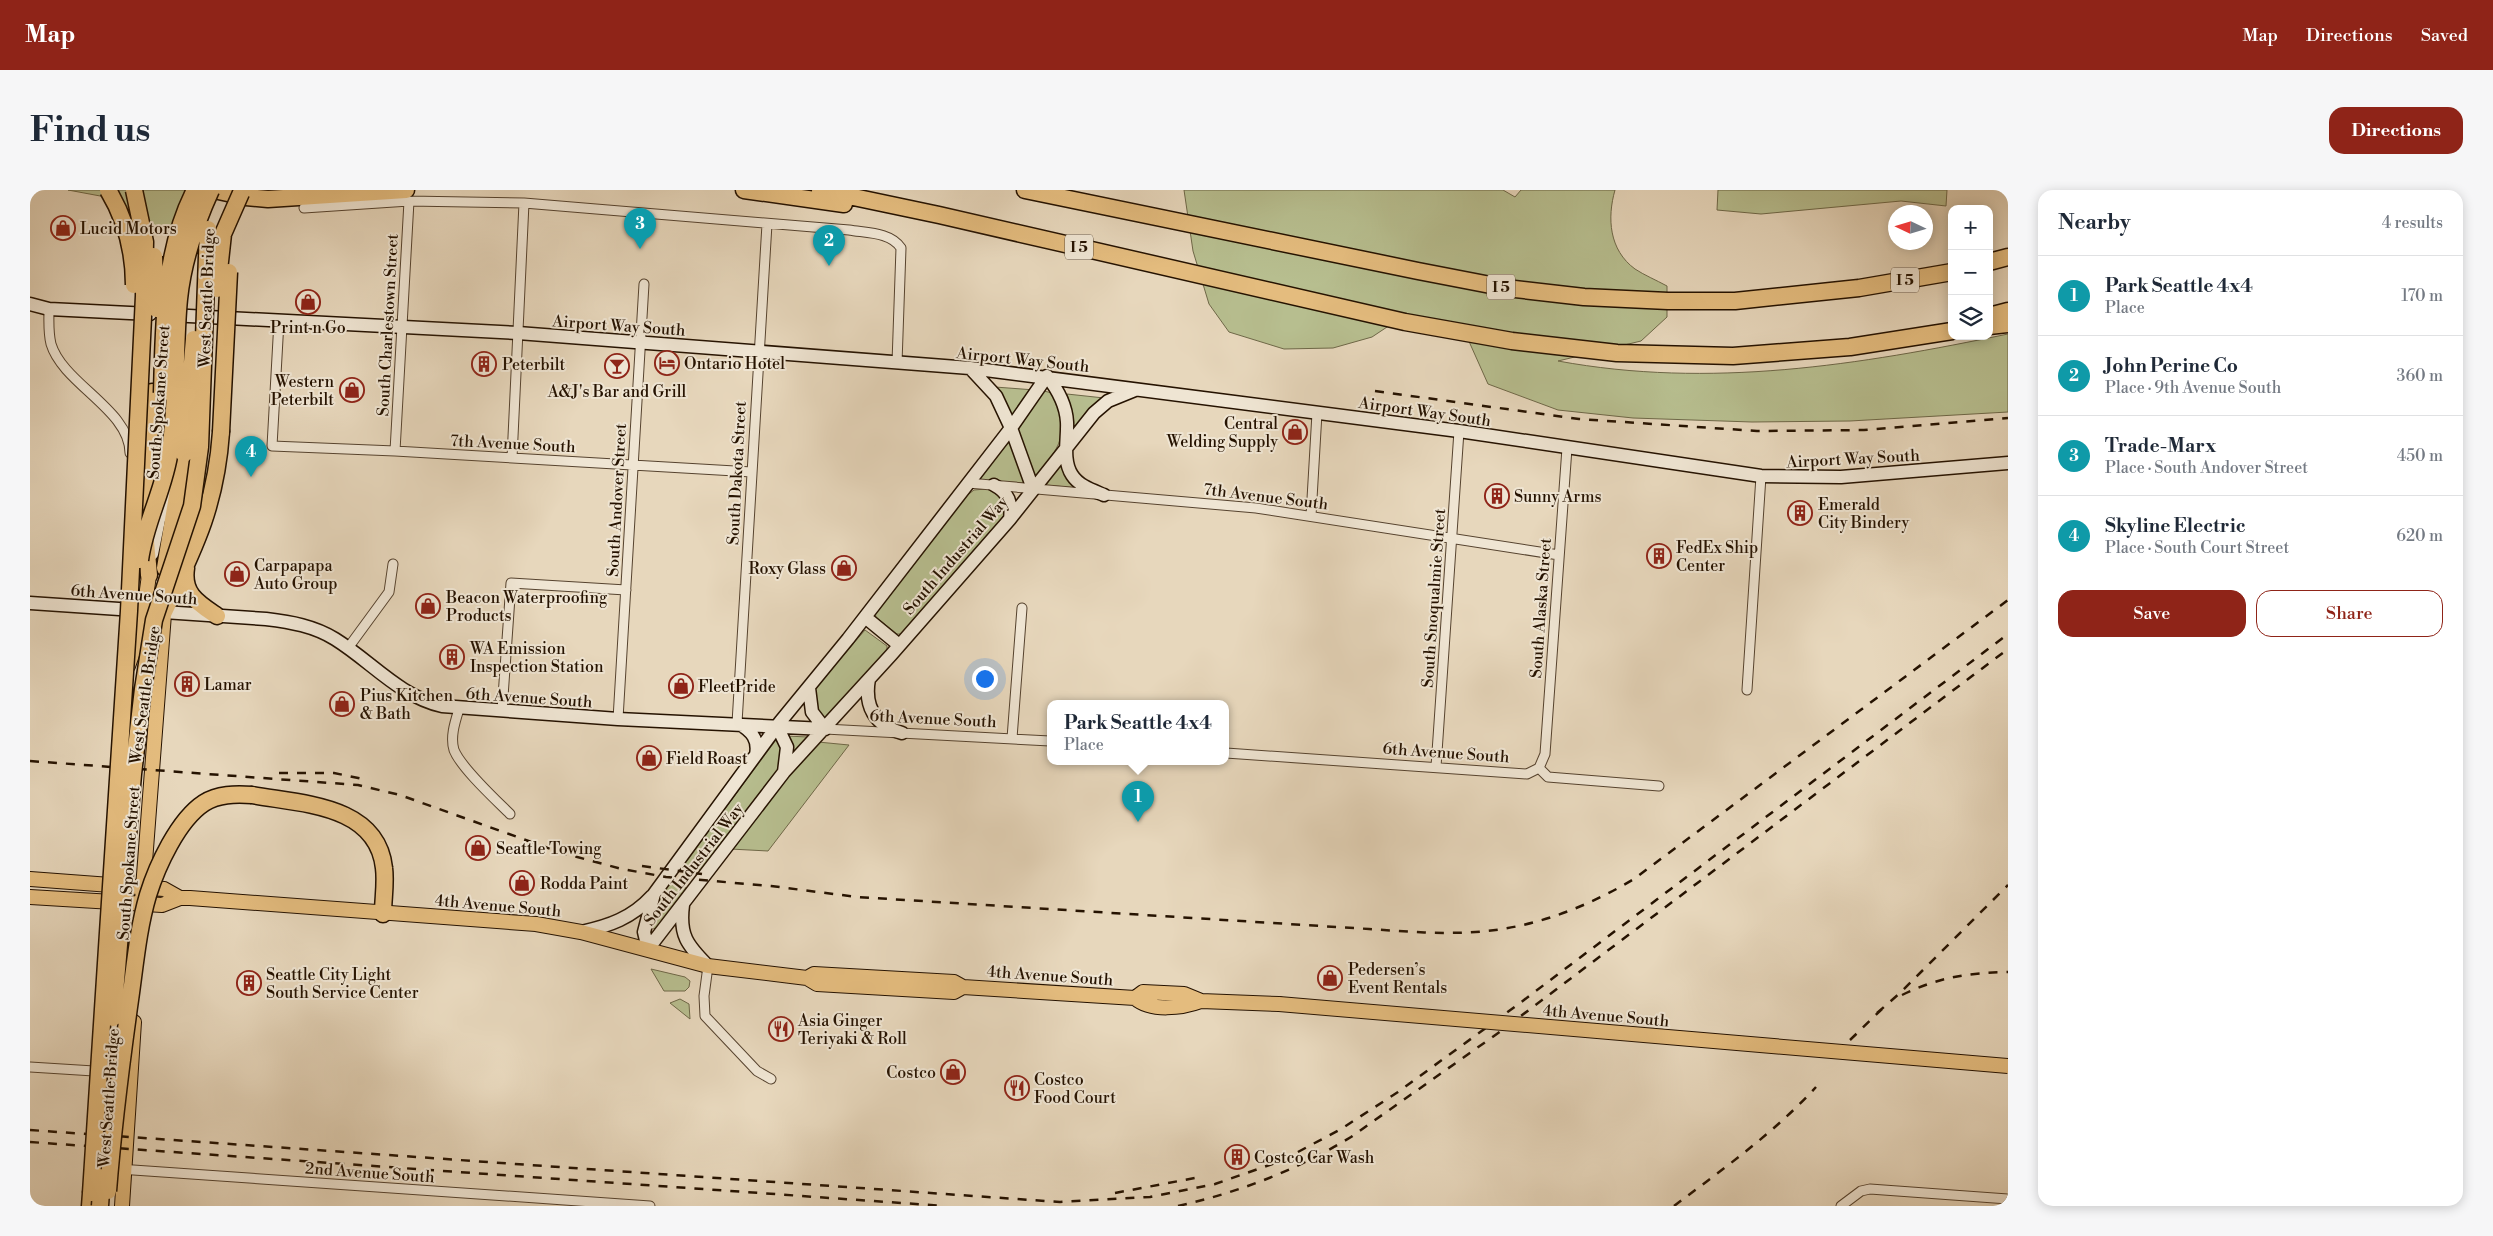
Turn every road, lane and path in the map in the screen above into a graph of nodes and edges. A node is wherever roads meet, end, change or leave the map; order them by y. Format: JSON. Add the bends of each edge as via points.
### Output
{"nodes":[{"id":1,"x":108,"y":190,"type":"edge"},
{"id":2,"x":134,"y":190,"type":"edge"},
{"id":3,"x":141,"y":190,"type":"edge"},
{"id":4,"x":195,"y":190,"type":"edge"},
{"id":5,"x":211,"y":190,"type":"edge"},
{"id":6,"x":744,"y":190,"type":"edge"},
{"id":7,"x":820,"y":190,"type":"edge"},
{"id":8,"x":1025,"y":190,"type":"edge"},
{"id":9,"x":242,"y":191,"type":"edge"},
{"id":10,"x":408,"y":195,"type":"edge"},
{"id":11,"x":524,"y":203,"type":"junction"},
{"id":12,"x":304,"y":208,"type":"dead end"},
{"id":13,"x":939,"y":214,"type":"junction"},
{"id":14,"x":767,"y":224,"type":"junction"},
{"id":15,"x":208,"y":229,"type":"junction"},
{"id":16,"x":2008,"y":257,"type":"edge"},
{"id":17,"x":1993,"y":261,"type":"edge"},
{"id":18,"x":1948,"y":273,"type":"edge"},
{"id":19,"x":644,"y":284,"type":"dead end"},
{"id":20,"x":30,"y":304,"type":"edge"},
{"id":21,"x":49,"y":309,"type":"junction"},
{"id":22,"x":2008,"y":311,"type":"edge"},
{"id":23,"x":1993,"y":315,"type":"edge"},
{"id":24,"x":182,"y":316,"type":"junction"},
{"id":25,"x":279,"y":321,"type":"junction"},
{"id":26,"x":2008,"y":324,"type":"edge"},
{"id":27,"x":1993,"y":326,"type":"edge"},
{"id":28,"x":1948,"y":327,"type":"edge"},
{"id":29,"x":401,"y":328,"type":"junction"},
{"id":30,"x":1948,"y":331,"type":"edge"},
{"id":31,"x":518,"y":333,"type":"junction"},
{"id":32,"x":1909,"y":336,"type":"junction"},
{"id":33,"x":640,"y":342,"type":"junction"},
{"id":34,"x":759,"y":352,"type":"junction"},
{"id":35,"x":897,"y":363,"type":"junction"},
{"id":36,"x":970,"y":368,"type":"junction"},
{"id":37,"x":1047,"y":376,"type":"junction"},
{"id":38,"x":1138,"y":389,"type":"junction"},
{"id":39,"x":157,"y":393,"type":"junction"},
{"id":40,"x":1317,"y":412,"type":"junction"},
{"id":41,"x":1011,"y":428,"type":"junction"},
{"id":42,"x":1458,"y":431,"type":"junction"},
{"id":43,"x":1066,"y":448,"type":"junction"},
{"id":44,"x":1566,"y":448,"type":"junction"},
{"id":45,"x":395,"y":451,"type":"junction"},
{"id":46,"x":512,"y":458,"type":"junction"},
{"id":47,"x":633,"y":464,"type":"junction"},
{"id":48,"x":2002,"y":464,"type":"edge"},
{"id":49,"x":752,"y":472,"type":"junction"},
{"id":50,"x":1761,"y":476,"type":"junction"},
{"id":51,"x":968,"y":483,"type":"junction"},
{"id":52,"x":994,"y":485,"type":"junction"},
{"id":53,"x":1033,"y":489,"type":"junction"},
{"id":54,"x":169,"y":492,"type":"junction"},
{"id":55,"x":1104,"y":495,"type":"junction"},
{"id":56,"x":139,"y":505,"type":"junction"},
{"id":57,"x":1311,"y":516,"type":"junction"},
{"id":58,"x":1010,"y":519,"type":"junction"},
{"id":59,"x":1452,"y":538,"type":"junction"},
{"id":60,"x":1559,"y":555,"type":"junction"},
{"id":61,"x":186,"y":564,"type":"junction"},
{"id":62,"x":394,"y":564,"type":"dead end"},
{"id":63,"x":165,"y":568,"type":"junction"},
{"id":64,"x":149,"y":575,"type":"junction"},
{"id":65,"x":626,"y":590,"type":"junction"},
{"id":66,"x":30,"y":603,"type":"edge"},
{"id":67,"x":1022,"y":608,"type":"dead end"},
{"id":68,"x":131,"y":610,"type":"junction"},
{"id":69,"x":164,"y":612,"type":"junction"},
{"id":70,"x":217,"y":616,"type":"junction"},
{"id":71,"x":865,"y":617,"type":"junction"},
{"id":72,"x":151,"y":644,"type":"junction"},
{"id":73,"x":899,"y":645,"type":"junction"},
{"id":74,"x":348,"y":648,"type":"junction"},
{"id":75,"x":869,"y":678,"type":"junction"},
{"id":76,"x":122,"y":686,"type":"junction"},
{"id":77,"x":809,"y":688,"type":"junction"},
{"id":78,"x":1747,"y":690,"type":"dead end"},
{"id":79,"x":459,"y":709,"type":"junction"},
{"id":80,"x":502,"y":711,"type":"junction"},
{"id":81,"x":120,"y":712,"type":"junction"},
{"id":82,"x":156,"y":718,"type":"junction"},
{"id":83,"x":618,"y":718,"type":"junction"},
{"id":84,"x":736,"y":723,"type":"junction"},
{"id":85,"x":778,"y":726,"type":"junction"},
{"id":86,"x":825,"y":728,"type":"junction"},
{"id":87,"x":902,"y":733,"type":"junction"},
{"id":88,"x":1012,"y":738,"type":"junction"},
{"id":89,"x":1047,"y":741,"type":"edge"},
{"id":90,"x":1229,"y":753,"type":"edge"},
{"id":91,"x":756,"y":755,"type":"junction"},
{"id":92,"x":1436,"y":767,"type":"junction"},
{"id":93,"x":1539,"y":768,"type":"junction"},
{"id":94,"x":784,"y":772,"type":"junction"},
{"id":95,"x":1659,"y":786,"type":"dead end"},
{"id":96,"x":510,"y":814,"type":"dead end"},
{"id":97,"x":30,"y":879,"type":"edge"},
{"id":98,"x":108,"y":884,"type":"junction"},
{"id":99,"x":143,"y":886,"type":"junction"},
{"id":100,"x":654,"y":894,"type":"junction"},
{"id":101,"x":30,"y":897,"type":"edge"},
{"id":102,"x":180,"y":898,"type":"junction"},
{"id":103,"x":107,"y":903,"type":"junction"},
{"id":104,"x":683,"y":903,"type":"junction"},
{"id":105,"x":142,"y":904,"type":"junction"},
{"id":106,"x":382,"y":914,"type":"junction"},
{"id":107,"x":581,"y":932,"type":"junction"},
{"id":108,"x":648,"y":949,"type":"junction"},
{"id":109,"x":708,"y":966,"type":"junction"},
{"id":110,"x":807,"y":978,"type":"junction"},
{"id":111,"x":889,"y":978,"type":"junction"},
{"id":112,"x":841,"y":985,"type":"junction"},
{"id":113,"x":962,"y":987,"type":"junction"},
{"id":114,"x":2008,"y":1066,"type":"edge"},
{"id":115,"x":30,"y":1068,"type":"edge"},
{"id":116,"x":94,"y":1071,"type":"junction"},
{"id":117,"x":130,"y":1074,"type":"junction"},
{"id":118,"x":771,"y":1078,"type":"dead end"},
{"id":119,"x":92,"y":1102,"type":"junction"},
{"id":120,"x":128,"y":1104,"type":"junction"},
{"id":121,"x":87,"y":1167,"type":"junction"},
{"id":122,"x":124,"y":1170,"type":"junction"},
{"id":123,"x":2008,"y":1199,"type":"edge"},
{"id":124,"x":536,"y":1203,"type":"edge"},
{"id":125,"x":84,"y":1206,"type":"edge"},
{"id":126,"x":90,"y":1206,"type":"edge"},
{"id":127,"x":100,"y":1206,"type":"edge"},
{"id":128,"x":107,"y":1206,"type":"edge"},
{"id":129,"x":122,"y":1206,"type":"edge"},
{"id":130,"x":650,"y":1206,"type":"edge"},
{"id":131,"x":1841,"y":1206,"type":"edge"}],
"edges":[{"from":1,"to":56,"type":"highway","bridge":true,"via":[[124,223],[134,266],[132,449]]},
{"from":2,"to":56,"type":"highway","bridge":true,"via":[[145,242]]},
{"from":3,"to":39,"type":"highway","bridge":true,"via":[[156,266]]},
{"from":4,"to":39,"type":"highway","bridge":true,"via":[[181,222],[170,262]]},
{"from":5,"to":10,"type":"highway","via":[[268,198]]},
{"from":5,"to":15,"type":"highway","name":"West Seattle Bridge","bridge":true},
{"from":5,"to":68,"type":"highway","bridge":true,"via":[[195,227],[182,273],[171,448],[144,534],[137,590]]},
{"from":6,"to":13,"type":"highway","via":[[816,202]]},
{"from":7,"to":13,"type":"highway","number":"I 5"},
{"from":8,"to":18,"type":"highway","number":"I 5","via":[[1506,288],[1584,297],[1735,301],[1859,288]]},
{"from":9,"to":61,"type":"highway","bridge":true,"via":[[229,261],[221,432],[213,495]]},
{"from":9,"to":72,"type":"highway","bridge":true,"via":[[227,223],[220,254],[208,461],[203,494]]},
{"from":10,"to":11,"type":"street"},
{"from":10,"to":12,"type":"street"},
{"from":10,"to":29,"type":"street","name":"South Charlestown Street"},
{"from":11,"to":14,"type":"street"},
{"from":11,"to":31,"type":"street"},
{"from":13,"to":32,"type":"highway","number":"I 5","via":[[1453,331],[1558,346],[1635,354],[1733,356],[1808,351]]},
{"from":14,"to":34,"type":"street","name":"South Dakota Street"},
{"from":14,"to":35,"type":"street","via":[[849,230],[889,237],[897,242],[901,248]]},
{"from":15,"to":63,"type":"highway","bridge":true,"via":[[198,294],[184,454]]},
{"from":15,"to":72,"type":"highway","name":"West Seattle Bridge","bridge":true,"via":[[196,477],[192,506],[154,620]]},
{"from":16,"to":17,"type":"highway"},
{"from":19,"to":33,"type":"street","name":"South Andover Street"},
{"from":20,"to":21,"type":"street","name":"Airport Way South"},
{"from":21,"to":24,"type":"street","name":"Airport Way South"},
{"from":21,"to":68,"type":"street","name":"South Spokane Street","via":[[50,334],[56,354],[116,420],[129,441],[124,585]]},
{"from":22,"to":23,"type":"highway"},
{"from":24,"to":25,"type":"street","name":"Airport Way South"},
{"from":24,"to":54,"type":"street","name":"South Spokane Street"},
{"from":25,"to":29,"type":"street","name":"Airport Way South"},
{"from":25,"to":45,"type":"street","name":"7th Avenue South","via":[[272,446]]},
{"from":26,"to":27,"type":"highway"},
{"from":28,"to":32,"type":"highway","number":"I 5"},
{"from":29,"to":31,"type":"street","name":"Airport Way South"},
{"from":29,"to":45,"type":"street","name":"South Charlestown Street"},
{"from":30,"to":32,"type":"highway"},
{"from":31,"to":33,"type":"street","name":"Airport Way South"},
{"from":31,"to":46,"type":"street"},
{"from":33,"to":34,"type":"street","name":"Airport Way South"},
{"from":33,"to":47,"type":"street","name":"South Andover Street"},
{"from":34,"to":35,"type":"street","name":"Airport Way South"},
{"from":34,"to":49,"type":"street","name":"South Dakota Street"},
{"from":35,"to":36,"type":"street","name":"Airport Way South"},
{"from":36,"to":37,"type":"street","name":"Airport Way South"},
{"from":36,"to":41,"type":"street","via":[[996,396]]},
{"from":37,"to":38,"type":"street","name":"Airport Way South"},
{"from":37,"to":41,"type":"street","name":"South Industrial Way"},
{"from":37,"to":43,"type":"street","via":[[1057,388],[1064,405]]},
{"from":38,"to":40,"type":"street","name":"Airport Way South"},
{"from":38,"to":43,"type":"street","name":"South Industrial Way","via":[[1108,401]]},
{"from":39,"to":56,"type":"highway","via":[[157,462]]},
{"from":40,"to":42,"type":"street","name":"Airport Way South"},
{"from":40,"to":57,"type":"street"},
{"from":41,"to":51,"type":"street","name":"South Industrial Way"},
{"from":41,"to":53,"type":"street"},
{"from":42,"to":44,"type":"street","name":"Airport Way South"},
{"from":42,"to":59,"type":"street","name":"South Snoqualmie Street"},
{"from":43,"to":53,"type":"street","name":"South Industrial Way"},
{"from":43,"to":55,"type":"street","via":[[1071,474],[1078,482]]},
{"from":44,"to":50,"type":"street","name":"Airport Way South"},
{"from":44,"to":60,"type":"street","name":"South Alaska Street"},
{"from":45,"to":46,"type":"street","name":"7th Avenue South"},
{"from":46,"to":47,"type":"street","name":"7th Avenue South"},
{"from":47,"to":49,"type":"street","name":"7th Avenue South"},
{"from":47,"to":65,"type":"street","name":"South Andover Street"},
{"from":48,"to":50,"type":"street","name":"Airport Way South","via":[[1841,478]]},
{"from":49,"to":84,"type":"street","name":"South Dakota Street"},
{"from":50,"to":78,"type":"street"},
{"from":51,"to":52,"type":"street","name":"7th Avenue South"},
{"from":51,"to":71,"type":"street","name":"South Industrial Way"},
{"from":52,"to":53,"type":"street","name":"7th Avenue South"},
{"from":52,"to":58,"type":"street","via":[[1007,495]]},
{"from":53,"to":55,"type":"street","name":"7th Avenue South"},
{"from":53,"to":58,"type":"street","name":"South Industrial Way"},
{"from":54,"to":63,"type":"street","name":"South Spokane Street"},
{"from":54,"to":64,"type":"street","name":"South Spokane Street","via":[[156,527]]},
{"from":55,"to":57,"type":"street","name":"7th Avenue South"},
{"from":56,"to":64,"type":"highway"},
{"from":56,"to":68,"type":"highway","name":"West Seattle Bridge","bridge":true},
{"from":57,"to":59,"type":"street","name":"7th Avenue South"},
{"from":58,"to":73,"type":"street","name":"South Industrial Way"},
{"from":59,"to":60,"type":"street","name":"7th Avenue South"},
{"from":59,"to":92,"type":"street","name":"South Snoqualmie Street"},
{"from":60,"to":93,"type":"street","name":"South Alaska Street","via":[[1545,754]]},
{"from":61,"to":69,"type":"highway"},
{"from":61,"to":70,"type":"highway","via":[[188,591],[198,603]]},
{"from":62,"to":74,"type":"street","via":[[389,592]]},
{"from":63,"to":69,"type":"main road","name":"South Spokane Street"},
{"from":64,"to":68,"type":"main road","name":"South Spokane Street"},
{"from":65,"to":80,"type":"street","via":[[511,583]]},
{"from":65,"to":83,"type":"street","name":"South Andover Street"},
{"from":66,"to":68,"type":"street","name":"6th Avenue South"},
{"from":67,"to":88,"type":"street"},
{"from":68,"to":69,"type":"street","name":"6th Avenue South"},
{"from":68,"to":76,"type":"street","name":"South Spokane Street","via":[[121,623]]},
{"from":68,"to":76,"type":"main road","name":"South Spokane Street","via":[[139,638]]},
{"from":68,"to":126,"type":"highway","name":"West Seattle Bridge","bridge":true},
{"from":69,"to":70,"type":"street","name":"6th Avenue South"},
{"from":69,"to":82,"type":"main road","name":"South Spokane Street"},
{"from":70,"to":74,"type":"street","name":"6th Avenue South","via":[[299,624]]},
{"from":71,"to":73,"type":"street"},
{"from":71,"to":77,"type":"street","name":"South Industrial Way"},
{"from":72,"to":127,"type":"highway","name":"West Seattle Bridge","bridge":true,"via":[[132,784]]},
{"from":73,"to":75,"type":"street","name":"South Industrial Way"},
{"from":74,"to":79,"type":"street","name":"6th Avenue South","via":[[417,698]]},
{"from":75,"to":86,"type":"street","name":"South Industrial Way"},
{"from":75,"to":87,"type":"street","via":[[867,696],[872,714],[890,729]]},
{"from":76,"to":81,"type":"main road","name":"South Spokane Street"},
{"from":77,"to":85,"type":"street","name":"South Industrial Way"},
{"from":77,"to":86,"type":"street","via":[[812,712]]},
{"from":79,"to":80,"type":"street","name":"6th Avenue South"},
{"from":79,"to":96,"type":"street","via":[[453,729],[454,750],[464,766]]},
{"from":80,"to":83,"type":"street","name":"6th Avenue South"},
{"from":81,"to":82,"type":"main road","via":[[124,724],[133,730],[144,729]]},
{"from":81,"to":98,"type":"main road","name":"South Spokane Street"},
{"from":82,"to":99,"type":"main road","name":"South Spokane Street"},
{"from":83,"to":84,"type":"street","name":"6th Avenue South"},
{"from":84,"to":85,"type":"street","name":"6th Avenue South"},
{"from":84,"to":91,"type":"street","via":[[752,733],[757,744]]},
{"from":85,"to":86,"type":"street","name":"6th Avenue South"},
{"from":85,"to":91,"type":"street","name":"South Industrial Way"},
{"from":85,"to":94,"type":"street","via":[[787,747]]},
{"from":86,"to":87,"type":"street","name":"6th Avenue South"},
{"from":86,"to":94,"type":"street","name":"South Industrial Way"},
{"from":87,"to":88,"type":"street","name":"6th Avenue South"},
{"from":88,"to":89,"type":"street","name":"6th Avenue South"},
{"from":90,"to":92,"type":"street","name":"6th Avenue South"},
{"from":91,"to":100,"type":"street","name":"South Industrial Way"},
{"from":92,"to":93,"type":"street","name":"6th Avenue South","via":[[1527,774]]},
{"from":93,"to":95,"type":"street","via":[[1548,777]]},
{"from":94,"to":104,"type":"street","name":"South Industrial Way"},
{"from":97,"to":98,"type":"main road","name":"4th Avenue South"},
{"from":98,"to":99,"type":"main road","name":"4th Avenue South"},
{"from":98,"to":103,"type":"main road","name":"South Spokane Street"},
{"from":99,"to":102,"type":"main road","name":"4th Avenue South","via":[[164,889]]},
{"from":99,"to":105,"type":"main road","name":"South Spokane Street"},
{"from":100,"to":107,"type":"street","via":[[638,910],[614,925]]},
{"from":100,"to":108,"type":"street","name":"South Industrial Way","via":[[644,932]]},
{"from":101,"to":103,"type":"main road","name":"4th Avenue South"},
{"from":102,"to":105,"type":"main road","name":"4th Avenue South","via":[[162,905]]},
{"from":102,"to":106,"type":"main road","name":"4th Avenue South"},
{"from":103,"to":105,"type":"main road","name":"4th Avenue South"},
{"from":103,"to":116,"type":"main road","name":"South Spokane Street"},
{"from":104,"to":108,"type":"street","name":"South Industrial Way"},
{"from":104,"to":109,"type":"street","via":[[680,921],[686,940]]},
{"from":105,"to":117,"type":"main road","name":"South Spokane Street"},
{"from":106,"to":107,"type":"main road","name":"4th Avenue South","via":[[536,924]]},
{"from":106,"to":128,"type":"highway","bridge":true,"via":[[384,866],[377,846],[362,826],[333,810],[252,795],[220,796],[204,803],[191,815],[177,832],[148,894],[113,1118]]},
{"from":107,"to":108,"type":"main road","name":"4th Avenue South"},
{"from":108,"to":109,"type":"main road","name":"4th Avenue South"},
{"from":109,"to":110,"type":"main road","name":"4th Avenue South"},
{"from":109,"to":118,"type":"street","via":[[705,1016],[757,1071]]},
{"from":110,"to":111,"type":"main road","name":"4th Avenue South","via":[[814,974]]},
{"from":110,"to":112,"type":"main road","name":"4th Avenue South","via":[[817,984]]},
{"from":111,"to":112,"type":"main road","via":[[884,982],[845,981]]},
{"from":111,"to":113,"type":"main road","name":"4th Avenue South","via":[[954,982]]},
{"from":112,"to":113,"type":"main road","name":"4th Avenue South","via":[[954,992]]},
{"from":113,"to":114,"type":"main road","name":"4th Avenue South","bridge":true,"via":[[1135,998],[1142,1004],[1184,1007],[1201,1001],[1279,1004]]},
{"from":115,"to":116,"type":"street"},
{"from":116,"to":117,"type":"main road"},
{"from":116,"to":119,"type":"main road","name":"South Spokane Street"},
{"from":117,"to":120,"type":"main road","name":"South Spokane Street"},
{"from":119,"to":120,"type":"main road"},
{"from":119,"to":121,"type":"main road","name":"South Spokane Street"},
{"from":120,"to":122,"type":"main road","name":"South Spokane Street"},
{"from":121,"to":122,"type":"street","name":"2nd Avenue South"},
{"from":121,"to":125,"type":"main road","name":"South Spokane Street"},
{"from":122,"to":124,"type":"street","name":"2nd Avenue South"},
{"from":122,"to":129,"type":"main road","name":"South Spokane Street"},
{"from":123,"to":131,"type":"street","via":[[1870,1190],[1862,1191]]},
{"from":124,"to":130,"type":"street","name":"2nd Avenue South"}]}
